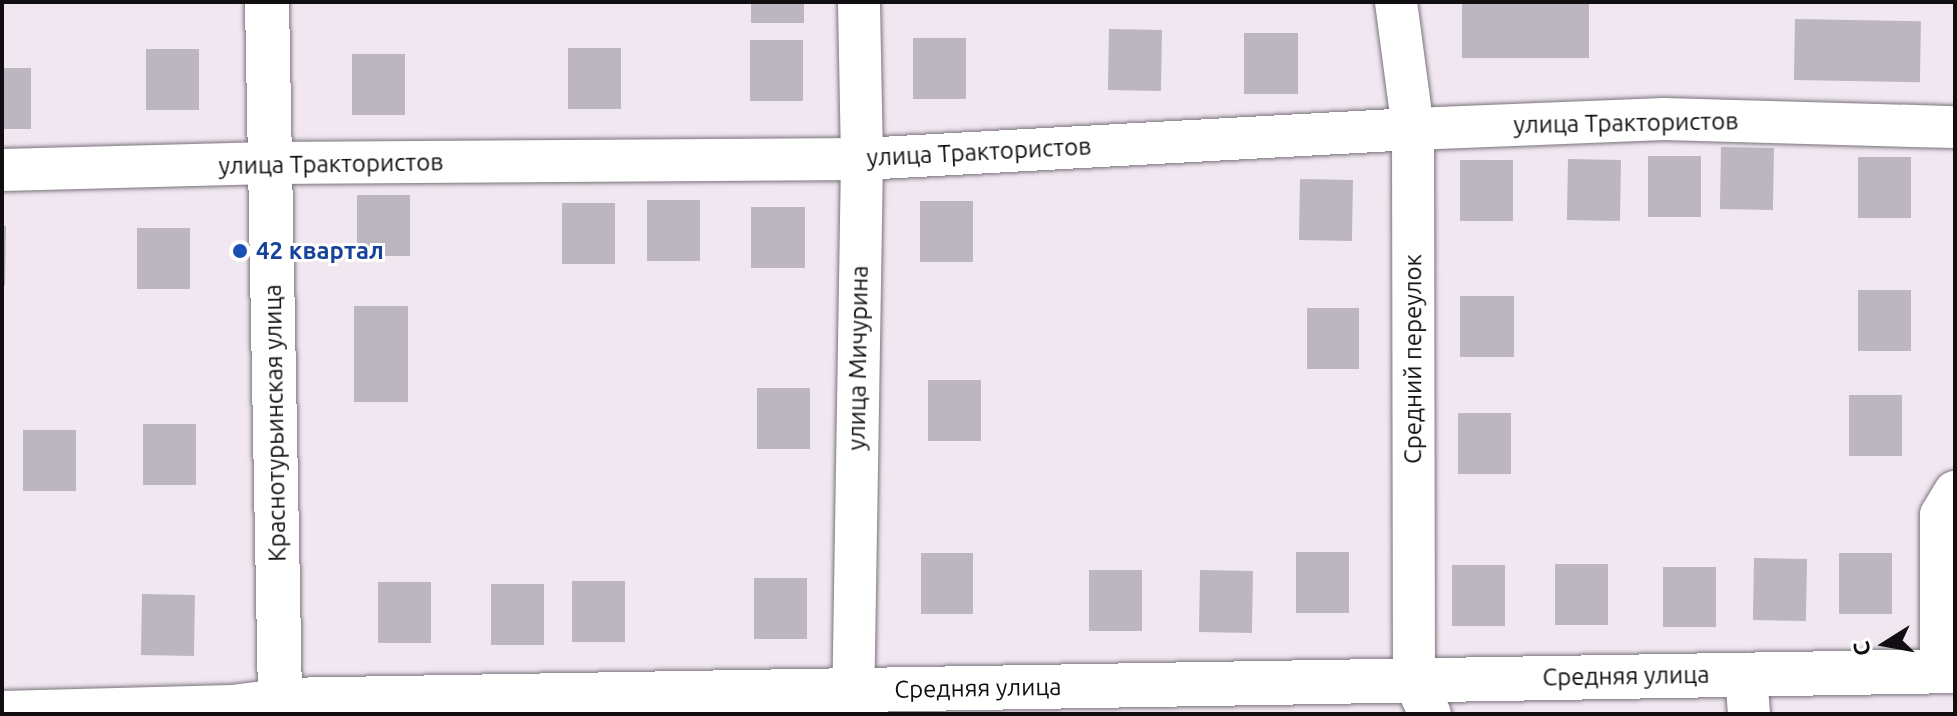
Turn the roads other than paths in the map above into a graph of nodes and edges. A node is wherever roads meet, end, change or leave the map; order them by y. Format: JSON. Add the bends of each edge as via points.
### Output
{"nodes":[{"id":1,"x":267,"y":2,"type":"edge"},
{"id":2,"x":859,"y":2,"type":"edge"},
{"id":3,"x":1396,"y":2,"type":"edge"},
{"id":4,"x":1955,"y":127,"type":"edge"},
{"id":5,"x":1413,"y":129,"type":"junction"},
{"id":6,"x":862,"y":159,"type":"junction"},
{"id":7,"x":270,"y":163,"type":"junction"},
{"id":8,"x":2,"y":170,"type":"edge"},
{"id":9,"x":1955,"y":492,"type":"edge"},
{"id":10,"x":1948,"y":671,"type":"edge"},
{"id":11,"x":1747,"y":694,"type":"edge"},
{"id":12,"x":1422,"y":697,"type":"edge"},
{"id":13,"x":853,"y":702,"type":"edge"},
{"id":14,"x":280,"y":707,"type":"edge"},
{"id":15,"x":2,"y":712,"type":"edge"}],
"edges":[{"from":1,"to":7,"type":"main road","name":"Краснотурьинская улица"},
{"from":2,"to":6,"type":"street","name":"улица Мичурина"},
{"from":3,"to":5,"type":"street","name":"Средний переулок"},
{"from":4,"to":5,"type":"street","name":"улица Трактористов","via":[[1664,119]]},
{"from":5,"to":6,"type":"street","name":"улица Трактористов"},
{"from":5,"to":12,"type":"street","name":"Средний переулок"},
{"from":6,"to":7,"type":"street","name":"улица Трактористов"},
{"from":6,"to":13,"type":"street","name":"улица Мичурина"},
{"from":7,"to":8,"type":"street","name":"улица Трактористов"},
{"from":7,"to":14,"type":"main road","name":"Краснотурьинская улица"},
{"from":9,"to":10,"type":"street","via":[[1941,515]]},
{"from":10,"to":11,"type":"main road","name":"Средняя улица"},
{"from":11,"to":12,"type":"main road","name":"Средняя улица"},
{"from":12,"to":13,"type":"main road","name":"Средняя улица"},
{"from":13,"to":14,"type":"main road","name":"Средняя улица"},
{"from":14,"to":15,"type":"street","name":"Средняя улица"}]}
